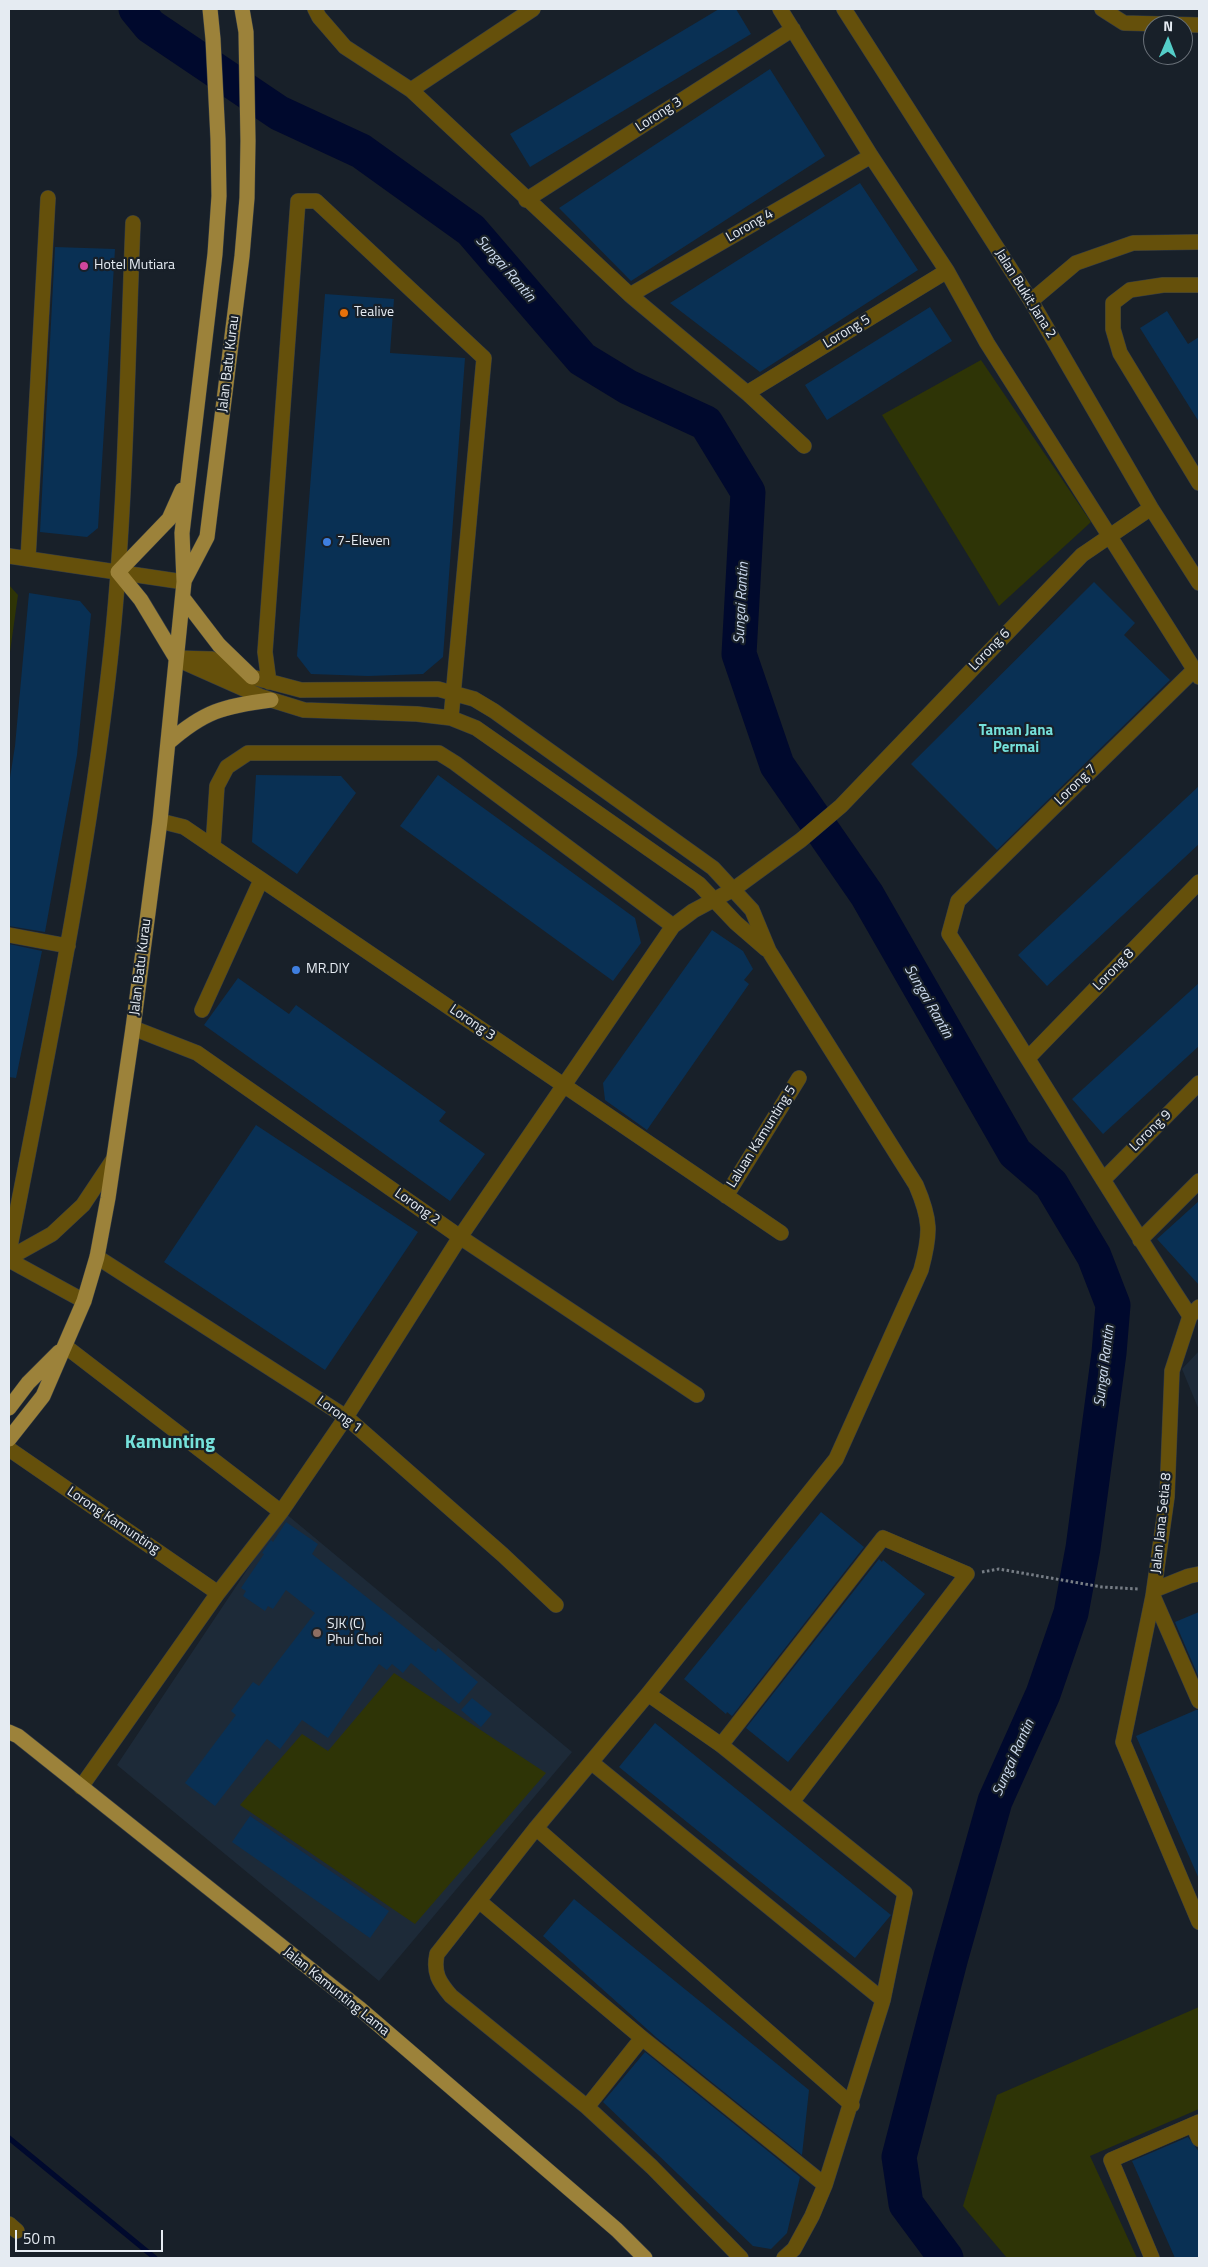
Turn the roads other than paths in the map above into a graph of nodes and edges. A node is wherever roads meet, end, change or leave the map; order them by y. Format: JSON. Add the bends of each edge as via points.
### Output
{"nodes":[{"id":1,"x":210,"y":9,"type":"edge"},
{"id":2,"x":242,"y":9,"type":"edge"},
{"id":3,"x":315,"y":9,"type":"edge"},
{"id":4,"x":533,"y":9,"type":"edge"},
{"id":5,"x":780,"y":9,"type":"edge"},
{"id":6,"x":844,"y":9,"type":"edge"},
{"id":7,"x":1102,"y":9,"type":"edge"},
{"id":8,"x":1199,"y":25,"type":"edge"},
{"id":9,"x":793,"y":30,"type":"junction"},
{"id":10,"x":412,"y":90,"type":"junction"},
{"id":11,"x":871,"y":156,"type":"junction"},
{"id":12,"x":48,"y":198,"type":"dead end"},
{"id":13,"x":526,"y":200,"type":"junction"},
{"id":14,"x":133,"y":223,"type":"dead end"},
{"id":15,"x":1199,"y":242,"type":"edge"},
{"id":16,"x":947,"y":271,"type":"junction"},
{"id":17,"x":1199,"y":285,"type":"edge"},
{"id":18,"x":630,"y":295,"type":"junction"},
{"id":19,"x":1031,"y":301,"type":"junction"},
{"id":20,"x":747,"y":392,"type":"junction"},
{"id":21,"x":804,"y":446,"type":"dead end"},
{"id":22,"x":188,"y":477,"type":"junction"},
{"id":23,"x":1199,"y":483,"type":"edge"},
{"id":24,"x":1151,"y":508,"type":"junction"},
{"id":25,"x":1109,"y":537,"type":"junction"},
{"id":26,"x":9,"y":556,"type":"edge"},
{"id":27,"x":28,"y":559,"type":"junction"},
{"id":28,"x":118,"y":572,"type":"junction"},
{"id":29,"x":184,"y":582,"type":"junction"},
{"id":30,"x":1199,"y":583,"type":"edge"},
{"id":31,"x":183,"y":598,"type":"junction"},
{"id":32,"x":176,"y":658,"type":"junction"},
{"id":33,"x":1197,"y":673,"type":"edge"},
{"id":34,"x":252,"y":677,"type":"junction"},
{"id":35,"x":269,"y":682,"type":"junction"},
{"id":36,"x":453,"y":693,"type":"junction"},
{"id":37,"x":271,"y":700,"type":"junction"},
{"id":38,"x":451,"y":718,"type":"junction"},
{"id":39,"x":168,"y":743,"type":"junction"},
{"id":40,"x":160,"y":821,"type":"junction"},
{"id":41,"x":213,"y":847,"type":"junction"},
{"id":42,"x":261,"y":880,"type":"junction"},
{"id":43,"x":1199,"y":882,"type":"edge"},
{"id":44,"x":734,"y":889,"type":"junction"},
{"id":45,"x":714,"y":900,"type":"junction"},
{"id":46,"x":673,"y":926,"type":"junction"},
{"id":47,"x":9,"y":935,"type":"edge"},
{"id":48,"x":68,"y":946,"type":"junction"},
{"id":49,"x":769,"y":951,"type":"junction"},
{"id":50,"x":202,"y":1010,"type":"dead end"},
{"id":51,"x":132,"y":1028,"type":"junction"},
{"id":52,"x":1029,"y":1057,"type":"junction"},
{"id":53,"x":799,"y":1078,"type":"dead end"},
{"id":54,"x":1199,"y":1083,"type":"edge"},
{"id":55,"x":564,"y":1086,"type":"junction"},
{"id":56,"x":113,"y":1160,"type":"junction"},
{"id":57,"x":1103,"y":1180,"type":"junction"},
{"id":58,"x":1199,"y":1181,"type":"edge"},
{"id":59,"x":726,"y":1196,"type":"junction"},
{"id":60,"x":781,"y":1233,"type":"dead end"},
{"id":61,"x":460,"y":1237,"type":"junction"},
{"id":62,"x":1140,"y":1240,"type":"junction"},
{"id":63,"x":9,"y":1252,"type":"edge"},
{"id":64,"x":97,"y":1257,"type":"junction"},
{"id":65,"x":9,"y":1259,"type":"edge"},
{"id":66,"x":84,"y":1301,"type":"junction"},
{"id":67,"x":1194,"y":1312,"type":"edge"},
{"id":68,"x":65,"y":1346,"type":"junction"},
{"id":69,"x":696,"y":1395,"type":"dead end"},
{"id":70,"x":9,"y":1408,"type":"edge"},
{"id":71,"x":346,"y":1417,"type":"junction"},
{"id":72,"x":9,"y":1439,"type":"edge"},
{"id":73,"x":9,"y":1449,"type":"edge"},
{"id":74,"x":281,"y":1512,"type":"junction"},
{"id":75,"x":1199,"y":1574,"type":"edge"},
{"id":76,"x":218,"y":1593,"type":"junction"},
{"id":77,"x":1154,"y":1593,"type":"junction"},
{"id":78,"x":556,"y":1605,"type":"dead end"},
{"id":79,"x":648,"y":1694,"type":"junction"},
{"id":80,"x":1199,"y":1701,"type":"edge"},
{"id":81,"x":9,"y":1724,"type":"edge"},
{"id":82,"x":13,"y":1734,"type":"edge"},
{"id":83,"x":721,"y":1745,"type":"junction"},
{"id":84,"x":591,"y":1762,"type":"junction"},
{"id":85,"x":81,"y":1787,"type":"junction"},
{"id":86,"x":792,"y":1802,"type":"junction"},
{"id":87,"x":536,"y":1828,"type":"junction"},
{"id":88,"x":479,"y":1901,"type":"junction"},
{"id":89,"x":1199,"y":1922,"type":"edge"},
{"id":90,"x":883,"y":2000,"type":"junction"},
{"id":91,"x":642,"y":2038,"type":"junction"},
{"id":92,"x":852,"y":2105,"type":"junction"},
{"id":93,"x":587,"y":2107,"type":"junction"},
{"id":94,"x":1196,"y":2123,"type":"edge"},
{"id":95,"x":1199,"y":2139,"type":"edge"},
{"id":96,"x":825,"y":2185,"type":"junction"},
{"id":97,"x":645,"y":2258,"type":"edge"},
{"id":98,"x":741,"y":2258,"type":"edge"},
{"id":99,"x":784,"y":2258,"type":"edge"},
{"id":100,"x":1152,"y":2258,"type":"edge"}],
"edges":[{"from":1,"to":22,"type":"main road","name":"Jalan Batu Kurau","via":[[214,39],[219,196]]},
{"from":2,"to":29,"type":"main road","name":"Jalan Batu Kurau","via":[[246,32],[248,141],[242,256],[207,537]]},
{"from":3,"to":10,"type":"street","via":[[345,47]]},
{"from":4,"to":10,"type":"street"},
{"from":5,"to":9,"type":"street"},
{"from":6,"to":19,"type":"street","name":"Jalan Bukit Jana 2"},
{"from":7,"to":8,"type":"street","via":[[1124,24]]},
{"from":9,"to":11,"type":"street"},
{"from":9,"to":13,"type":"street","name":"Lorong 3"},
{"from":10,"to":13,"type":"street"},
{"from":11,"to":16,"type":"street"},
{"from":11,"to":18,"type":"street","name":"Lorong 4"},
{"from":12,"to":27,"type":"street"},
{"from":13,"to":18,"type":"street"},
{"from":14,"to":28,"type":"street"},
{"from":15,"to":19,"type":"street","via":[[1132,242],[1076,264]]},
{"from":16,"to":20,"type":"street","name":"Lorong 5"},
{"from":16,"to":25,"type":"street","via":[[987,343]]},
{"from":17,"to":23,"type":"street","via":[[1163,285],[1130,290],[1113,303],[1113,329],[1120,353]]},
{"from":18,"to":20,"type":"street"},
{"from":19,"to":24,"type":"street","name":"Jalan Bukit Jana 2"},
{"from":20,"to":21,"type":"street"},
{"from":22,"to":28,"type":"main road","via":[[169,519]]},
{"from":22,"to":29,"type":"main road","name":"Jalan Batu Kurau","via":[[182,532]]},
{"from":24,"to":25,"type":"street","name":"Lorong 6"},
{"from":24,"to":30,"type":"street","name":"Jalan Bukit Jana 2"},
{"from":25,"to":33,"type":"street"},
{"from":25,"to":44,"type":"street","name":"Lorong 6","via":[[1082,555],[841,806]]},
{"from":26,"to":27,"type":"street"},
{"from":27,"to":28,"type":"street"},
{"from":28,"to":29,"type":"street"},
{"from":28,"to":32,"type":"main road","via":[[141,600]]},
{"from":28,"to":48,"type":"street","via":[[110,662]]},
{"from":29,"to":31,"type":"main road","name":"Jalan Batu Kurau"},
{"from":31,"to":32,"type":"main road","name":"Jalan Batu Kurau"},
{"from":31,"to":34,"type":"main road","via":[[219,645]]},
{"from":32,"to":34,"type":"street","via":[[212,659]]},
{"from":32,"to":37,"type":"street"},
{"from":32,"to":39,"type":"main road","name":"Jalan Batu Kurau"},
{"from":33,"to":52,"type":"street","name":"Lorong 7","via":[[958,901],[949,934]]},
{"from":34,"to":35,"type":"street"},
{"from":35,"to":36,"type":"street","via":[[301,690],[438,689]]},
{"from":35,"to":36,"type":"street","via":[[266,652],[298,202],[316,201],[484,358]]},
{"from":36,"to":38,"type":"street"},
{"from":36,"to":44,"type":"street","via":[[474,699],[494,711],[713,868]]},
{"from":37,"to":38,"type":"street","via":[[304,710]]},
{"from":37,"to":39,"type":"main road","via":[[209,713],[189,724]]},
{"from":38,"to":45,"type":"street","via":[[476,728],[699,884]]},
{"from":39,"to":40,"type":"main road","name":"Jalan Batu Kurau"},
{"from":40,"to":41,"type":"street","name":"Lorong 3","via":[[184,827]]},
{"from":40,"to":51,"type":"main road","name":"Jalan Batu Kurau"},
{"from":41,"to":42,"type":"street","name":"Lorong 3"},
{"from":41,"to":46,"type":"street","via":[[217,786],[227,767],[248,753],[439,753]]},
{"from":42,"to":50,"type":"street"},
{"from":42,"to":55,"type":"street","name":"Lorong 3"},
{"from":43,"to":52,"type":"street","name":"Lorong 8"},
{"from":44,"to":45,"type":"street","name":"Lorong 6"},
{"from":44,"to":49,"type":"street","via":[[752,910]]},
{"from":45,"to":46,"type":"street","name":"Lorong 6","via":[[692,910]]},
{"from":45,"to":49,"type":"street"},
{"from":46,"to":55,"type":"street","name":"Lorong 6"},
{"from":47,"to":48,"type":"street"},
{"from":48,"to":63,"type":"street"},
{"from":49,"to":79,"type":"street","via":[[916,1185],[927,1210],[929,1243],[921,1270],[836,1460]]},
{"from":51,"to":56,"type":"main road","name":"Jalan Batu Kurau"},
{"from":51,"to":61,"type":"street","name":"Lorong 2","via":[[197,1053]]},
{"from":52,"to":57,"type":"street"},
{"from":53,"to":59,"type":"street","name":"Laluan Kamunting 5"},
{"from":54,"to":57,"type":"street","name":"Lorong 9"},
{"from":55,"to":59,"type":"street","name":"Lorong 3"},
{"from":55,"to":61,"type":"street","name":"Lorong 6"},
{"from":56,"to":64,"type":"main road","name":"Jalan Batu Kurau"},
{"from":56,"to":65,"type":"street","via":[[84,1205],[52,1234]]},
{"from":57,"to":62,"type":"street"},
{"from":58,"to":62,"type":"street"},
{"from":59,"to":60,"type":"street","name":"Lorong 3"},
{"from":61,"to":69,"type":"street","name":"Lorong 2"},
{"from":61,"to":71,"type":"street","name":"Lorong 6"},
{"from":62,"to":67,"type":"street"},
{"from":64,"to":66,"type":"main road","name":"Jalan Batu Kurau"},
{"from":64,"to":71,"type":"street","name":"Lorong 1"},
{"from":65,"to":66,"type":"street"},
{"from":66,"to":68,"type":"main road","name":"Jalan Batu Kurau"},
{"from":67,"to":77,"type":"street","name":"Jalan Jana Setia 8","via":[[1172,1372],[1167,1497]]},
{"from":68,"to":70,"type":"main road","name":"Jalan Batu Kurau","via":[[28,1383]]},
{"from":68,"to":72,"type":"main road","name":"Jalan Batu Kurau","via":[[43,1396]]},
{"from":68,"to":74,"type":"street"},
{"from":71,"to":74,"type":"street","name":"Lorong 6"},
{"from":71,"to":78,"type":"street","name":"Lorong 1"},
{"from":73,"to":76,"type":"street","name":"Lorong Kamunting"},
{"from":74,"to":76,"type":"street","name":"Lorong 6"},
{"from":75,"to":77,"type":"street"},
{"from":76,"to":85,"type":"street","name":"Lorong 6"},
{"from":77,"to":80,"type":"street"},
{"from":77,"to":89,"type":"street","name":"Jalan Jana Setia 8","via":[[1123,1742]]},
{"from":79,"to":83,"type":"street"},
{"from":79,"to":84,"type":"street"},
{"from":81,"to":82,"type":"main road","name":"Jalan Kamunting Lama"},
{"from":82,"to":85,"type":"main road","name":"Jalan Kamunting Lama"},
{"from":83,"to":86,"type":"street"},
{"from":83,"to":86,"type":"street","via":[[883,1538],[968,1574]]},
{"from":84,"to":87,"type":"street"},
{"from":84,"to":90,"type":"street"},
{"from":85,"to":97,"type":"main road","name":"Jalan Kamunting Lama","via":[[359,2008],[617,2230]]},
{"from":86,"to":90,"type":"street","via":[[906,1893]]},
{"from":87,"to":88,"type":"street"},
{"from":87,"to":92,"type":"street"},
{"from":88,"to":91,"type":"street"},
{"from":88,"to":93,"type":"street","via":[[437,1954],[436,1973],[440,1983],[451,1996]]},
{"from":90,"to":92,"type":"street"},
{"from":91,"to":93,"type":"street"},
{"from":91,"to":96,"type":"street"},
{"from":92,"to":96,"type":"street"},
{"from":93,"to":98,"type":"street","via":[[652,2167]]},
{"from":94,"to":95,"type":"street"},
{"from":94,"to":100,"type":"street","via":[[1110,2160]]},
{"from":96,"to":99,"type":"street","via":[[794,2249]]}]}
